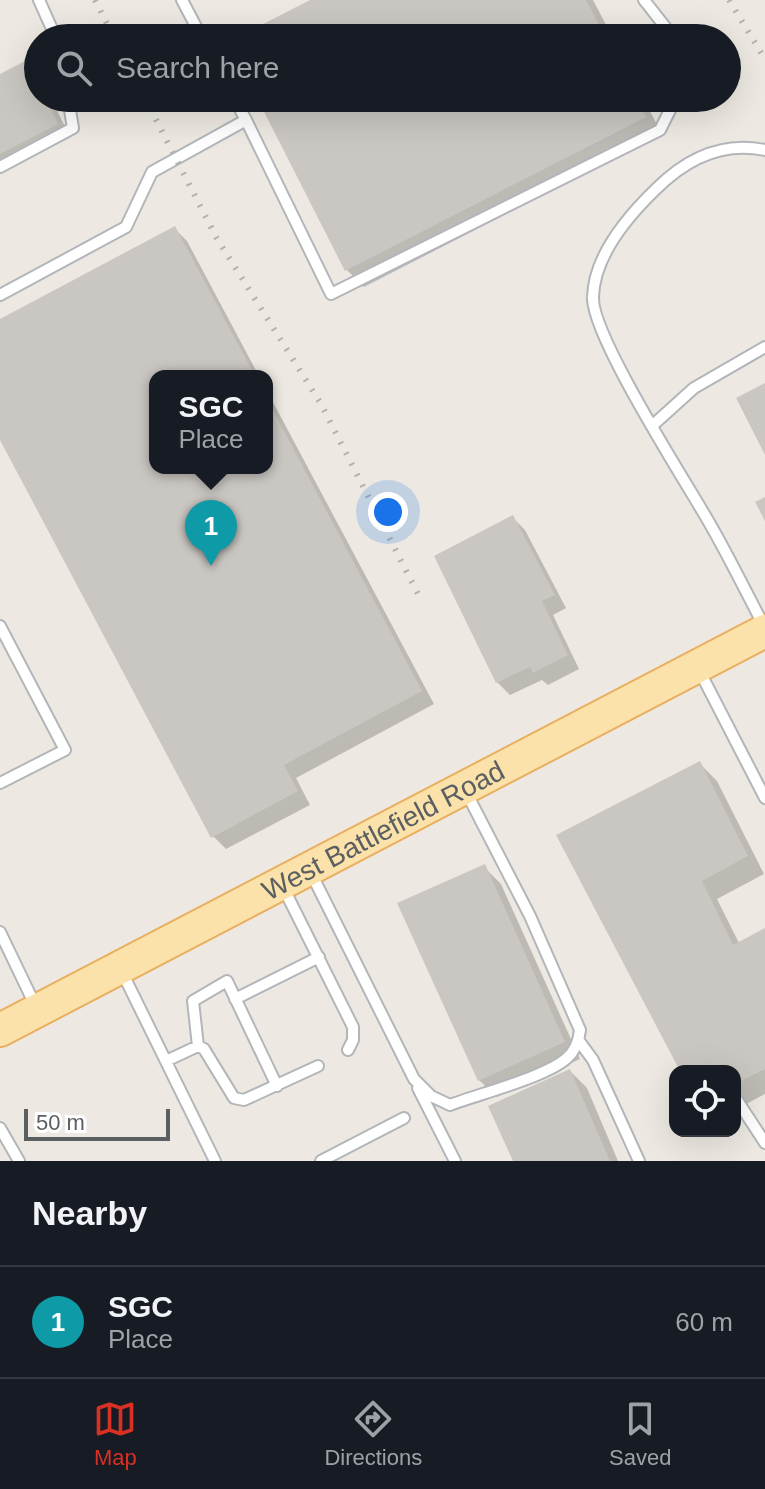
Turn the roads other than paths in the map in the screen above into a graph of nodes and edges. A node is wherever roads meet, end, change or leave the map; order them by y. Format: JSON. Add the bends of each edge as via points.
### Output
{"nodes":[{"id":1,"x":39,"y":0,"type":"edge"},
{"id":2,"x":182,"y":0,"type":"edge"},
{"id":3,"x":644,"y":0,"type":"edge"},
{"id":4,"x":50,"y":24,"type":"edge"},
{"id":5,"x":195,"y":24,"type":"edge"},
{"id":6,"x":663,"y":24,"type":"edge"},
{"id":7,"x":70,"y":112,"type":"edge"},
{"id":8,"x":242,"y":112,"type":"edge"},
{"id":9,"x":669,"y":112,"type":"edge"},
{"id":10,"x":246,"y":120,"type":"junction"},
{"id":11,"x":765,"y":150,"type":"edge"},
{"id":12,"x":0,"y":167,"type":"edge"},
{"id":13,"x":0,"y":295,"type":"edge"},
{"id":14,"x":765,"y":347,"type":"edge"},
{"id":15,"x":653,"y":425,"type":"junction"},
{"id":16,"x":0,"y":626,"type":"edge"},
{"id":17,"x":765,"y":630,"type":"edge"},
{"id":18,"x":697,"y":666,"type":"junction"},
{"id":19,"x":0,"y":783,"type":"edge"},
{"id":20,"x":464,"y":788,"type":"junction"},
{"id":21,"x":765,"y":798,"type":"edge"},
{"id":22,"x":309,"y":869,"type":"junction"},
{"id":23,"x":281,"y":884,"type":"junction"},
{"id":24,"x":1,"y":938,"type":"edge"},
{"id":25,"x":320,"y":960,"type":"junction"},
{"id":26,"x":120,"y":968,"type":"junction"},
{"id":27,"x":235,"y":999,"type":"junction"},
{"id":28,"x":38,"y":1011,"type":"junction"},
{"id":29,"x":0,"y":1030,"type":"edge"},
{"id":30,"x":579,"y":1041,"type":"junction"},
{"id":31,"x":198,"y":1046,"type":"junction"},
{"id":32,"x":348,"y":1050,"type":"dead end"},
{"id":33,"x":166,"y":1061,"type":"junction"},
{"id":34,"x":318,"y":1066,"type":"dead end"},
{"id":35,"x":414,"y":1079,"type":"junction"},
{"id":36,"x":277,"y":1086,"type":"junction"},
{"id":37,"x":741,"y":1106,"type":"edge"},
{"id":38,"x":404,"y":1118,"type":"dead end"},
{"id":39,"x":0,"y":1128,"type":"edge"},
{"id":40,"x":765,"y":1143,"type":"edge"},
{"id":41,"x":19,"y":1161,"type":"edge"},
{"id":42,"x":215,"y":1161,"type":"edge"},
{"id":43,"x":321,"y":1161,"type":"edge"},
{"id":44,"x":455,"y":1161,"type":"edge"},
{"id":45,"x":639,"y":1161,"type":"edge"}],
"edges":[{"from":1,"to":4,"type":"lane"},
{"from":2,"to":5,"type":"lane"},
{"from":3,"to":6,"type":"lane"},
{"from":7,"to":12,"type":"lane","via":[[73,128]]},
{"from":8,"to":10,"type":"lane"},
{"from":9,"to":10,"type":"lane","via":[[660,130],[331,294]]},
{"from":10,"to":13,"type":"lane","via":[[152,172],[126,227]]},
{"from":11,"to":15,"type":"lane","via":[[726,147],[669,176],[637,207],[595,278],[596,318]]},
{"from":14,"to":15,"type":"lane","via":[[694,388]]},
{"from":15,"to":17,"type":"lane"},
{"from":16,"to":19,"type":"lane","via":[[65,750]]},
{"from":17,"to":18,"type":"main road","name":"West Battlefield Road"},
{"from":18,"to":20,"type":"main road","name":"West Battlefield Road"},
{"from":18,"to":21,"type":"lane"},
{"from":20,"to":22,"type":"main road","name":"West Battlefield Road"},
{"from":20,"to":30,"type":"lane","via":[[530,916],[580,1030]]},
{"from":22,"to":23,"type":"main road","name":"West Battlefield Road"},
{"from":22,"to":35,"type":"lane"},
{"from":23,"to":25,"type":"lane"},
{"from":23,"to":26,"type":"main road","name":"West Battlefield Road"},
{"from":24,"to":28,"type":"lane"},
{"from":25,"to":27,"type":"lane"},
{"from":25,"to":32,"type":"lane","via":[[353,1027]]},
{"from":26,"to":28,"type":"main road","name":"West Battlefield Road"},
{"from":26,"to":33,"type":"lane"},
{"from":27,"to":31,"type":"lane","via":[[227,981],[193,1001]]},
{"from":27,"to":36,"type":"lane"},
{"from":28,"to":29,"type":"main road","name":"West Battlefield Road"},
{"from":30,"to":35,"type":"lane","via":[[568,1057],[549,1068],[450,1105]]},
{"from":30,"to":45,"type":"lane","via":[[593,1060]]},
{"from":31,"to":33,"type":"lane"},
{"from":31,"to":36,"type":"lane","via":[[234,1098],[244,1100]]},
{"from":33,"to":42,"type":"lane"},
{"from":34,"to":36,"type":"lane"},
{"from":35,"to":44,"type":"lane"},
{"from":37,"to":40,"type":"lane"},
{"from":38,"to":43,"type":"lane"},
{"from":39,"to":41,"type":"lane"}]}
